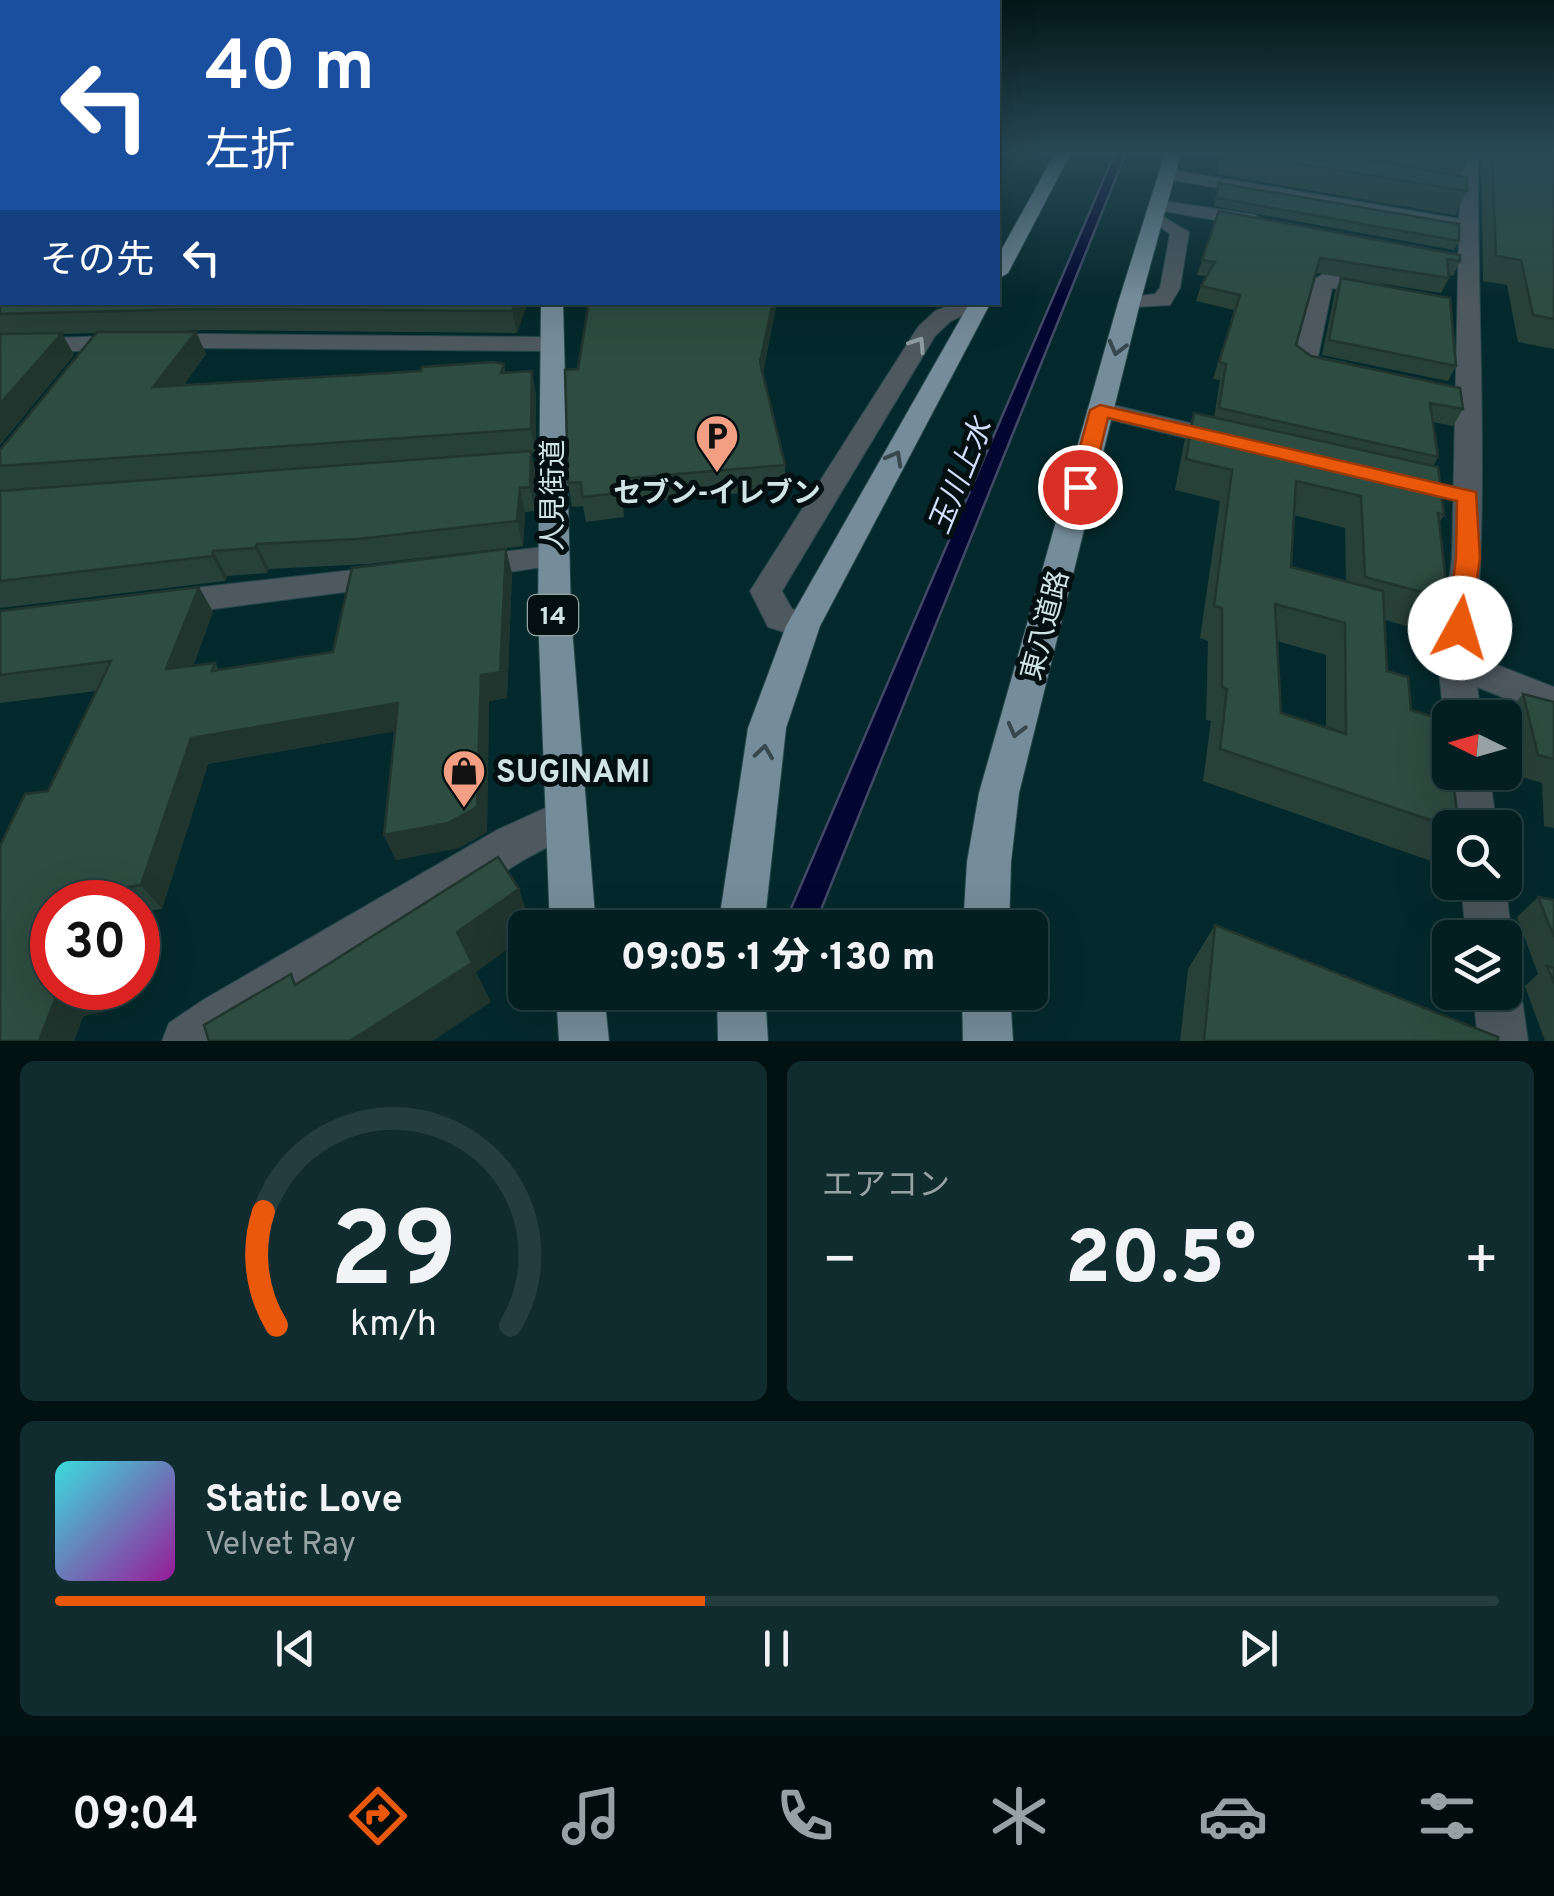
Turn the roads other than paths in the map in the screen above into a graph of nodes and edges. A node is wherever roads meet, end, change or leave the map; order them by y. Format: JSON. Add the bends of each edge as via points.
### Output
{"nodes":[{"id":1,"x":1036,"y":202,"type":"edge"},
{"id":2,"x":1159,"y":202,"type":"edge"},
{"id":3,"x":1362,"y":202,"type":"edge"},
{"id":4,"x":1463,"y":202,"type":"edge"},
{"id":5,"x":1156,"y":210,"type":"junction"},
{"id":6,"x":1280,"y":226,"type":"edge"},
{"id":7,"x":1469,"y":226,"type":"junction"},
{"id":8,"x":1000,"y":265,"type":"edge"},
{"id":9,"x":1394,"y":293,"type":"edge"},
{"id":10,"x":552,"y":305,"type":"edge"},
{"id":11,"x":973,"y":305,"type":"edge"},
{"id":12,"x":979,"y":305,"type":"edge"},
{"id":13,"x":101,"y":344,"type":"junction"},
{"id":14,"x":552,"y":344,"type":"junction"},
{"id":15,"x":0,"y":346,"type":"edge"},
{"id":16,"x":78,"y":371,"type":"edge"},
{"id":17,"x":1360,"y":373,"type":"edge"},
{"id":18,"x":1100,"y":410,"type":"junction"},
{"id":19,"x":1260,"y":448,"type":"edge"},
{"id":20,"x":552,"y":557,"type":"junction"},
{"id":21,"x":138,"y":606,"type":"edge"},
{"id":22,"x":803,"y":626,"type":"junction"},
{"id":23,"x":1456,"y":663,"type":"junction"},
{"id":24,"x":1461,"y":700,"type":"edge"},
{"id":25,"x":1554,"y":703,"type":"edge"},
{"id":26,"x":563,"y":818,"type":"junction"},
{"id":27,"x":572,"y":910,"type":"edge"},
{"id":28,"x":744,"y":910,"type":"edge"},
{"id":29,"x":987,"y":910,"type":"edge"},
{"id":30,"x":581,"y":1010,"type":"edge"},
{"id":31,"x":742,"y":1010,"type":"edge"},
{"id":32,"x":987,"y":1010,"type":"edge"},
{"id":33,"x":1499,"y":1010,"type":"edge"},
{"id":34,"x":187,"y":1041,"type":"edge"},
{"id":35,"x":584,"y":1041,"type":"edge"},
{"id":36,"x":742,"y":1041,"type":"edge"},
{"id":37,"x":988,"y":1041,"type":"edge"},
{"id":38,"x":1503,"y":1041,"type":"edge"}],
"edges":[{"from":1,"to":8,"type":"main road"},
{"from":2,"to":5,"type":"main road","name":"東八道路"},
{"from":3,"to":7,"type":"street"},
{"from":4,"to":7,"type":"street"},
{"from":5,"to":6,"type":"street"},
{"from":5,"to":18,"type":"main road","name":"東八道路","one_way":true},
{"from":7,"to":23,"type":"street","via":[[1457,305],[1459,494],[1468,558]]},
{"from":9,"to":17,"type":"street","via":[[1323,280],[1304,362]]},
{"from":10,"to":14,"type":"main road","name":"人見街道","number":"14"},
{"from":22,"to":11,"type":"street","one_way":true,"via":[[780,618],[766,591],[926,332],[943,316]]},
{"from":22,"to":12,"type":"main road","one_way":true},
{"from":13,"to":14,"type":"street"},
{"from":13,"to":15,"type":"street"},
{"from":13,"to":16,"type":"street"},
{"from":14,"to":20,"type":"main road","name":"人見街道","number":"14","via":[[543,464]]},
{"from":18,"to":19,"type":"street"},
{"from":18,"to":29,"type":"main road","name":"東八道路","one_way":true,"via":[[999,793]]},
{"from":20,"to":21,"type":"street"},
{"from":20,"to":26,"type":"main road","name":"人見街道","number":"14"},
{"from":28,"to":22,"type":"main road","one_way":true,"via":[[768,728]]},
{"from":23,"to":24,"type":"street"},
{"from":23,"to":25,"type":"street"},
{"from":26,"to":27,"type":"main road","name":"人見街道","number":"14"},
{"from":26,"to":34,"type":"street"},
{"from":30,"to":35,"type":"main road"},
{"from":31,"to":36,"type":"main road"},
{"from":32,"to":37,"type":"main road"},
{"from":33,"to":38,"type":"street"}]}
